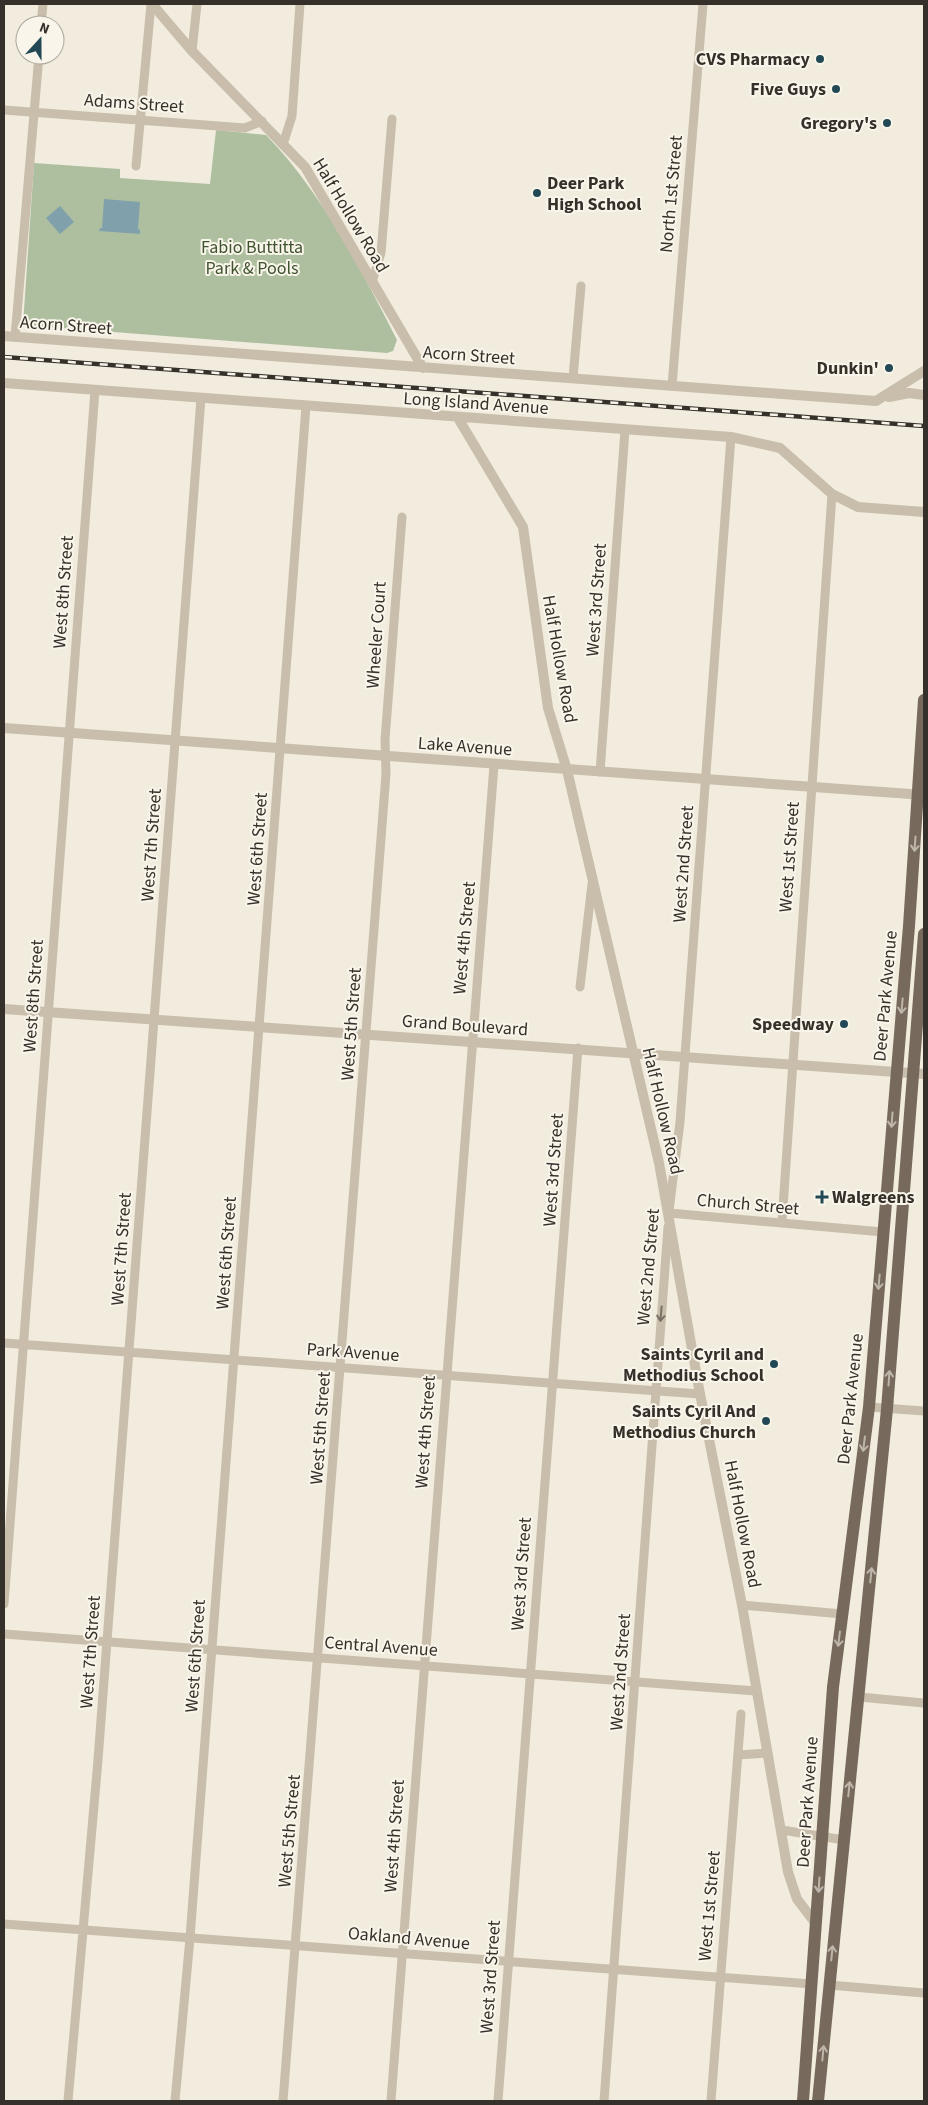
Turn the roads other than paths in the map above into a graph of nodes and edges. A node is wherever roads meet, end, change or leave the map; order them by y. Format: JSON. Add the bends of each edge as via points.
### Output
{"nodes":[{"id":1,"x":152,"y":4,"type":"edge"},
{"id":2,"x":197,"y":4,"type":"edge"},
{"id":3,"x":300,"y":4,"type":"edge"},
{"id":4,"x":703,"y":4,"type":"edge"},
{"id":5,"x":192,"y":51,"type":"junction"},
{"id":6,"x":38,"y":65,"type":"edge"},
{"id":7,"x":4,"y":110,"type":"edge"},
{"id":8,"x":34,"y":112,"type":"junction"},
{"id":9,"x":392,"y":119,"type":"dead end"},
{"id":10,"x":140,"y":120,"type":"junction"},
{"id":11,"x":262,"y":121,"type":"junction"},
{"id":12,"x":284,"y":142,"type":"junction"},
{"id":13,"x":136,"y":166,"type":"dead end"},
{"id":14,"x":372,"y":282,"type":"junction"},
{"id":15,"x":580,"y":286,"type":"dead end"},
{"id":16,"x":4,"y":336,"type":"edge"},
{"id":17,"x":15,"y":337,"type":"junction"},
{"id":18,"x":423,"y":368,"type":"junction"},
{"id":19,"x":924,"y":371,"type":"edge"},
{"id":20,"x":573,"y":378,"type":"junction"},
{"id":21,"x":4,"y":383,"type":"edge"},
{"id":22,"x":672,"y":386,"type":"junction"},
{"id":23,"x":95,"y":390,"type":"junction"},
{"id":24,"x":924,"y":395,"type":"edge"},
{"id":25,"x":201,"y":398,"type":"junction"},
{"id":26,"x":876,"y":401,"type":"junction"},
{"id":27,"x":306,"y":406,"type":"junction"},
{"id":28,"x":458,"y":418,"type":"junction"},
{"id":29,"x":625,"y":430,"type":"junction"},
{"id":30,"x":731,"y":437,"type":"junction"},
{"id":31,"x":832,"y":494,"type":"junction"},
{"id":32,"x":924,"y":512,"type":"edge"},
{"id":33,"x":402,"y":517,"type":"dead end"},
{"id":34,"x":924,"y":700,"type":"edge"},
{"id":35,"x":4,"y":728,"type":"edge"},
{"id":36,"x":68,"y":732,"type":"junction"},
{"id":37,"x":174,"y":742,"type":"junction"},
{"id":38,"x":280,"y":748,"type":"junction"},
{"id":39,"x":386,"y":757,"type":"junction"},
{"id":40,"x":494,"y":765,"type":"junction"},
{"id":41,"x":567,"y":770,"type":"junction"},
{"id":42,"x":600,"y":772,"type":"junction"},
{"id":43,"x":705,"y":779,"type":"junction"},
{"id":44,"x":811,"y":786,"type":"junction"},
{"id":45,"x":921,"y":795,"type":"edge"},
{"id":46,"x":592,"y":884,"type":"junction"},
{"id":47,"x":924,"y":934,"type":"edge"},
{"id":48,"x":580,"y":987,"type":"dead end"},
{"id":49,"x":4,"y":1009,"type":"edge"},
{"id":50,"x":48,"y":1012,"type":"junction"},
{"id":51,"x":154,"y":1020,"type":"junction"},
{"id":52,"x":260,"y":1028,"type":"junction"},
{"id":53,"x":367,"y":1035,"type":"junction"},
{"id":54,"x":472,"y":1042,"type":"junction"},
{"id":55,"x":578,"y":1048,"type":"junction"},
{"id":56,"x":632,"y":1052,"type":"junction"},
{"id":57,"x":684,"y":1056,"type":"junction"},
{"id":58,"x":791,"y":1063,"type":"junction"},
{"id":59,"x":896,"y":1071,"type":"junction"},
{"id":60,"x":918,"y":1073,"type":"edge"},
{"id":61,"x":669,"y":1213,"type":"junction"},
{"id":62,"x":782,"y":1222,"type":"junction"},
{"id":63,"x":883,"y":1232,"type":"junction"},
{"id":64,"x":4,"y":1343,"type":"edge"},
{"id":65,"x":23,"y":1345,"type":"junction"},
{"id":66,"x":129,"y":1351,"type":"junction"},
{"id":67,"x":234,"y":1360,"type":"junction"},
{"id":68,"x":341,"y":1367,"type":"junction"},
{"id":69,"x":446,"y":1375,"type":"junction"},
{"id":70,"x":552,"y":1383,"type":"junction"},
{"id":71,"x":654,"y":1390,"type":"junction"},
{"id":72,"x":700,"y":1394,"type":"junction"},
{"id":73,"x":869,"y":1407,"type":"junction"},
{"id":74,"x":887,"y":1409,"type":"junction"},
{"id":75,"x":924,"y":1411,"type":"edge"},
{"id":76,"x":4,"y":1604,"type":"edge"},
{"id":77,"x":742,"y":1605,"type":"junction"},
{"id":78,"x":842,"y":1614,"type":"junction"},
{"id":79,"x":4,"y":1634,"type":"edge"},
{"id":80,"x":106,"y":1641,"type":"junction"},
{"id":81,"x":212,"y":1650,"type":"junction"},
{"id":82,"x":319,"y":1658,"type":"junction"},
{"id":83,"x":424,"y":1666,"type":"junction"},
{"id":84,"x":530,"y":1673,"type":"junction"},
{"id":85,"x":636,"y":1681,"type":"junction"},
{"id":86,"x":756,"y":1691,"type":"junction"},
{"id":87,"x":859,"y":1697,"type":"junction"},
{"id":88,"x":924,"y":1703,"type":"edge"},
{"id":89,"x":741,"y":1714,"type":"dead end"},
{"id":90,"x":768,"y":1753,"type":"junction"},
{"id":91,"x":738,"y":1755,"type":"junction"},
{"id":92,"x":782,"y":1830,"type":"junction"},
{"id":93,"x":822,"y":1837,"type":"junction"},
{"id":94,"x":844,"y":1840,"type":"junction"},
{"id":95,"x":4,"y":1924,"type":"edge"},
{"id":96,"x":816,"y":1924,"type":"junction"},
{"id":97,"x":84,"y":1930,"type":"junction"},
{"id":98,"x":190,"y":1938,"type":"junction"},
{"id":99,"x":296,"y":1946,"type":"junction"},
{"id":100,"x":401,"y":1953,"type":"junction"},
{"id":101,"x":508,"y":1962,"type":"junction"},
{"id":102,"x":614,"y":1970,"type":"junction"},
{"id":103,"x":720,"y":1978,"type":"junction"},
{"id":104,"x":812,"y":1984,"type":"junction"},
{"id":105,"x":829,"y":1985,"type":"junction"},
{"id":106,"x":924,"y":1993,"type":"edge"},
{"id":107,"x":68,"y":2101,"type":"edge"},
{"id":108,"x":175,"y":2101,"type":"edge"},
{"id":109,"x":283,"y":2101,"type":"edge"},
{"id":110,"x":391,"y":2101,"type":"edge"},
{"id":111,"x":498,"y":2101,"type":"edge"},
{"id":112,"x":604,"y":2101,"type":"edge"},
{"id":113,"x":711,"y":2101,"type":"edge"},
{"id":114,"x":803,"y":2101,"type":"edge"},
{"id":115,"x":818,"y":2101,"type":"edge"}],
"edges":[{"from":1,"to":5,"type":"street","name":"Half Hollow Road"},
{"from":1,"to":10,"type":"street"},
{"from":2,"to":5,"type":"street"},
{"from":3,"to":12,"type":"street","via":[[292,116]]},
{"from":4,"to":22,"type":"street","name":"North 1st Street"},
{"from":5,"to":11,"type":"street","name":"Half Hollow Road"},
{"from":6,"to":8,"type":"street"},
{"from":7,"to":8,"type":"street","name":"Adams Street"},
{"from":8,"to":10,"type":"street","name":"Adams Street"},
{"from":8,"to":17,"type":"street"},
{"from":9,"to":14,"type":"street","via":[[381,253]]},
{"from":10,"to":11,"type":"street","name":"Adams Street","via":[[246,128]]},
{"from":10,"to":13,"type":"street"},
{"from":11,"to":12,"type":"street","name":"Half Hollow Road"},
{"from":12,"to":14,"type":"street","name":"Half Hollow Road","via":[[305,167]]},
{"from":14,"to":18,"type":"street","name":"Half Hollow Road"},
{"from":15,"to":20,"type":"street"},
{"from":16,"to":17,"type":"street","name":"Acorn Street"},
{"from":17,"to":18,"type":"street","name":"Acorn Street"},
{"from":18,"to":20,"type":"street","name":"Acorn Street"},
{"from":19,"to":26,"type":"street"},
{"from":20,"to":22,"type":"street","name":"Acorn Street"},
{"from":21,"to":23,"type":"street","name":"Long Island Avenue"},
{"from":22,"to":26,"type":"street","name":"Acorn Street"},
{"from":23,"to":25,"type":"street","name":"Long Island Avenue"},
{"from":23,"to":36,"type":"street","name":"West 8th Street"},
{"from":24,"to":26,"type":"street","name":"Acorn Street","via":[[909,392]]},
{"from":25,"to":27,"type":"street","name":"Long Island Avenue"},
{"from":25,"to":37,"type":"street","name":"West 7th Street"},
{"from":27,"to":28,"type":"street","name":"Long Island Avenue"},
{"from":27,"to":38,"type":"street","name":"West 6th Street"},
{"from":28,"to":29,"type":"street","name":"Long Island Avenue"},
{"from":28,"to":41,"type":"street","name":"Half Hollow Road","via":[[523,526],[548,708]]},
{"from":29,"to":30,"type":"street","name":"Long Island Avenue"},
{"from":29,"to":42,"type":"street","name":"West 3rd Street"},
{"from":30,"to":31,"type":"street","name":"Long Island Avenue","via":[[780,448]]},
{"from":30,"to":43,"type":"street","name":"West 2nd Street"},
{"from":31,"to":32,"type":"street","name":"Long Island Avenue","via":[[858,507]]},
{"from":31,"to":44,"type":"street","name":"West 1st Street"},
{"from":33,"to":39,"type":"street","name":"Wheeler Court"},
{"from":34,"to":45,"type":"main road","name":"Deer Park Avenue"},
{"from":35,"to":36,"type":"street","name":"Lake Avenue"},
{"from":36,"to":37,"type":"street","name":"Lake Avenue"},
{"from":36,"to":50,"type":"street","name":"West 8th Street"},
{"from":37,"to":38,"type":"street","name":"Lake Avenue"},
{"from":37,"to":51,"type":"street","name":"West 7th Street"},
{"from":38,"to":39,"type":"street","name":"Lake Avenue"},
{"from":38,"to":52,"type":"street","name":"West 6th Street"},
{"from":39,"to":40,"type":"street","name":"Lake Avenue"},
{"from":39,"to":53,"type":"street","name":"West 5th Street"},
{"from":40,"to":41,"type":"street","name":"Lake Avenue"},
{"from":40,"to":54,"type":"street","name":"West 4th Street"},
{"from":41,"to":42,"type":"street","name":"Lake Avenue"},
{"from":41,"to":46,"type":"street","name":"Half Hollow Road"},
{"from":42,"to":43,"type":"street","name":"Lake Avenue"},
{"from":43,"to":44,"type":"street","name":"Lake Avenue"},
{"from":43,"to":57,"type":"street","name":"West 2nd Street"},
{"from":44,"to":45,"type":"street","name":"Lake Avenue"},
{"from":44,"to":58,"type":"street","name":"West 1st Street"},
{"from":45,"to":59,"type":"main road","name":"Deer Park Avenue","one_way":true},
{"from":46,"to":48,"type":"street"},
{"from":46,"to":56,"type":"street","name":"Half Hollow Road"},
{"from":47,"to":60,"type":"main road","name":"Deer Park Avenue"},
{"from":49,"to":50,"type":"street","name":"Grand Boulevard"},
{"from":50,"to":51,"type":"street","name":"Grand Boulevard"},
{"from":50,"to":65,"type":"street","name":"West 8th Street"},
{"from":51,"to":52,"type":"street","name":"Grand Boulevard"},
{"from":51,"to":66,"type":"street","name":"West 7th Street"},
{"from":52,"to":53,"type":"street","name":"Grand Boulevard"},
{"from":52,"to":67,"type":"street","name":"West 6th Street"},
{"from":53,"to":54,"type":"street","name":"Grand Boulevard"},
{"from":53,"to":68,"type":"street","name":"West 5th Street"},
{"from":54,"to":55,"type":"street","name":"Grand Boulevard"},
{"from":54,"to":69,"type":"street","name":"West 4th Street"},
{"from":55,"to":56,"type":"street","name":"Grand Boulevard"},
{"from":55,"to":70,"type":"street","name":"West 3rd Street"},
{"from":56,"to":57,"type":"street","name":"Grand Boulevard"},
{"from":56,"to":61,"type":"street","name":"Half Hollow Road"},
{"from":57,"to":58,"type":"street","name":"Grand Boulevard"},
{"from":57,"to":61,"type":"street","name":"West 2nd Street"},
{"from":58,"to":59,"type":"street","name":"Grand Boulevard"},
{"from":58,"to":62,"type":"street","name":"West 1st Street"},
{"from":59,"to":60,"type":"street","name":"Grand Boulevard"},
{"from":59,"to":63,"type":"main road","name":"Deer Park Avenue","one_way":true},
{"from":74,"to":60,"type":"main road","name":"Deer Park Avenue","one_way":true},
{"from":61,"to":62,"type":"street","name":"Church Street"},
{"from":61,"to":71,"type":"street","name":"West 2nd Street","one_way":true},
{"from":61,"to":72,"type":"street","name":"Half Hollow Road"},
{"from":62,"to":63,"type":"street","name":"Church Street"},
{"from":63,"to":73,"type":"main road","name":"Deer Park Avenue","one_way":true},
{"from":64,"to":65,"type":"street","name":"Park Avenue"},
{"from":65,"to":66,"type":"street","name":"Park Avenue"},
{"from":65,"to":76,"type":"street","name":"West 8th Street"},
{"from":66,"to":67,"type":"street","name":"Park Avenue"},
{"from":66,"to":80,"type":"street","name":"West 7th Street"},
{"from":67,"to":68,"type":"street","name":"Park Avenue"},
{"from":67,"to":81,"type":"street","name":"West 6th Street"},
{"from":68,"to":69,"type":"street","name":"Park Avenue"},
{"from":68,"to":82,"type":"street","name":"West 5th Street"},
{"from":69,"to":70,"type":"street","name":"Park Avenue"},
{"from":69,"to":83,"type":"street","name":"West 4th Street"},
{"from":70,"to":71,"type":"street","name":"Park Avenue"},
{"from":70,"to":84,"type":"street","name":"West 3rd Street"},
{"from":71,"to":72,"type":"street","name":"Park Avenue"},
{"from":71,"to":85,"type":"street","name":"West 2nd Street"},
{"from":72,"to":77,"type":"street","name":"Half Hollow Road"},
{"from":73,"to":74,"type":"street"},
{"from":73,"to":78,"type":"main road","name":"Deer Park Avenue","one_way":true},
{"from":74,"to":75,"type":"street"},
{"from":87,"to":74,"type":"main road","name":"Deer Park Avenue","one_way":true},
{"from":77,"to":78,"type":"street"},
{"from":77,"to":86,"type":"street","name":"Half Hollow Road"},
{"from":78,"to":93,"type":"main road","name":"Deer Park Avenue","one_way":true},
{"from":79,"to":80,"type":"street","name":"Central Avenue"},
{"from":80,"to":81,"type":"street","name":"Central Avenue"},
{"from":80,"to":97,"type":"street","name":"West 7th Street"},
{"from":81,"to":82,"type":"street","name":"Central Avenue"},
{"from":81,"to":98,"type":"street","name":"West 6th Street"},
{"from":82,"to":83,"type":"street","name":"Central Avenue"},
{"from":82,"to":99,"type":"street","name":"West 5th Street"},
{"from":83,"to":84,"type":"street","name":"Central Avenue"},
{"from":83,"to":100,"type":"street","name":"West 4th Street"},
{"from":84,"to":85,"type":"street","name":"Central Avenue"},
{"from":84,"to":101,"type":"street","name":"West 3rd Street"},
{"from":85,"to":86,"type":"street","name":"Central Avenue"},
{"from":85,"to":102,"type":"street","name":"West 2nd Street"},
{"from":86,"to":90,"type":"street","name":"Half Hollow Road"},
{"from":87,"to":88,"type":"street"},
{"from":94,"to":87,"type":"main road","name":"Deer Park Avenue","one_way":true},
{"from":89,"to":91,"type":"street","name":"West 1st Street"},
{"from":90,"to":91,"type":"street"},
{"from":90,"to":92,"type":"street","name":"Half Hollow Road"},
{"from":91,"to":103,"type":"street","name":"West 1st Street"},
{"from":92,"to":93,"type":"street"},
{"from":92,"to":96,"type":"street","name":"Half Hollow Road","via":[[788,1872],[800,1902]]},
{"from":93,"to":94,"type":"street"},
{"from":93,"to":96,"type":"main road","name":"Deer Park Avenue","one_way":true},
{"from":105,"to":94,"type":"main road","name":"Deer Park Avenue","one_way":true},
{"from":95,"to":97,"type":"street","name":"Oakland Avenue"},
{"from":96,"to":104,"type":"main road","name":"Deer Park Avenue"},
{"from":97,"to":98,"type":"street","name":"Oakland Avenue"},
{"from":97,"to":107,"type":"street","name":"West 7th Street"},
{"from":98,"to":99,"type":"street","name":"Oakland Avenue"},
{"from":98,"to":108,"type":"street","name":"West 6th Street"},
{"from":99,"to":100,"type":"street","name":"Oakland Avenue"},
{"from":99,"to":109,"type":"street","name":"West 5th Street"},
{"from":100,"to":101,"type":"street","name":"Oakland Avenue"},
{"from":100,"to":110,"type":"street","name":"West 4th Street"},
{"from":101,"to":102,"type":"street","name":"Oakland Avenue"},
{"from":101,"to":111,"type":"street","name":"West 3rd Street"},
{"from":102,"to":103,"type":"street","name":"Oakland Avenue"},
{"from":102,"to":112,"type":"street","name":"West 2nd Street"},
{"from":103,"to":104,"type":"street","name":"Oakland Avenue"},
{"from":103,"to":113,"type":"street","name":"West 1st Street"},
{"from":104,"to":114,"type":"main road","name":"Deer Park Avenue"},
{"from":105,"to":106,"type":"street"},
{"from":115,"to":105,"type":"main road","name":"Deer Park Avenue","one_way":true}]}
